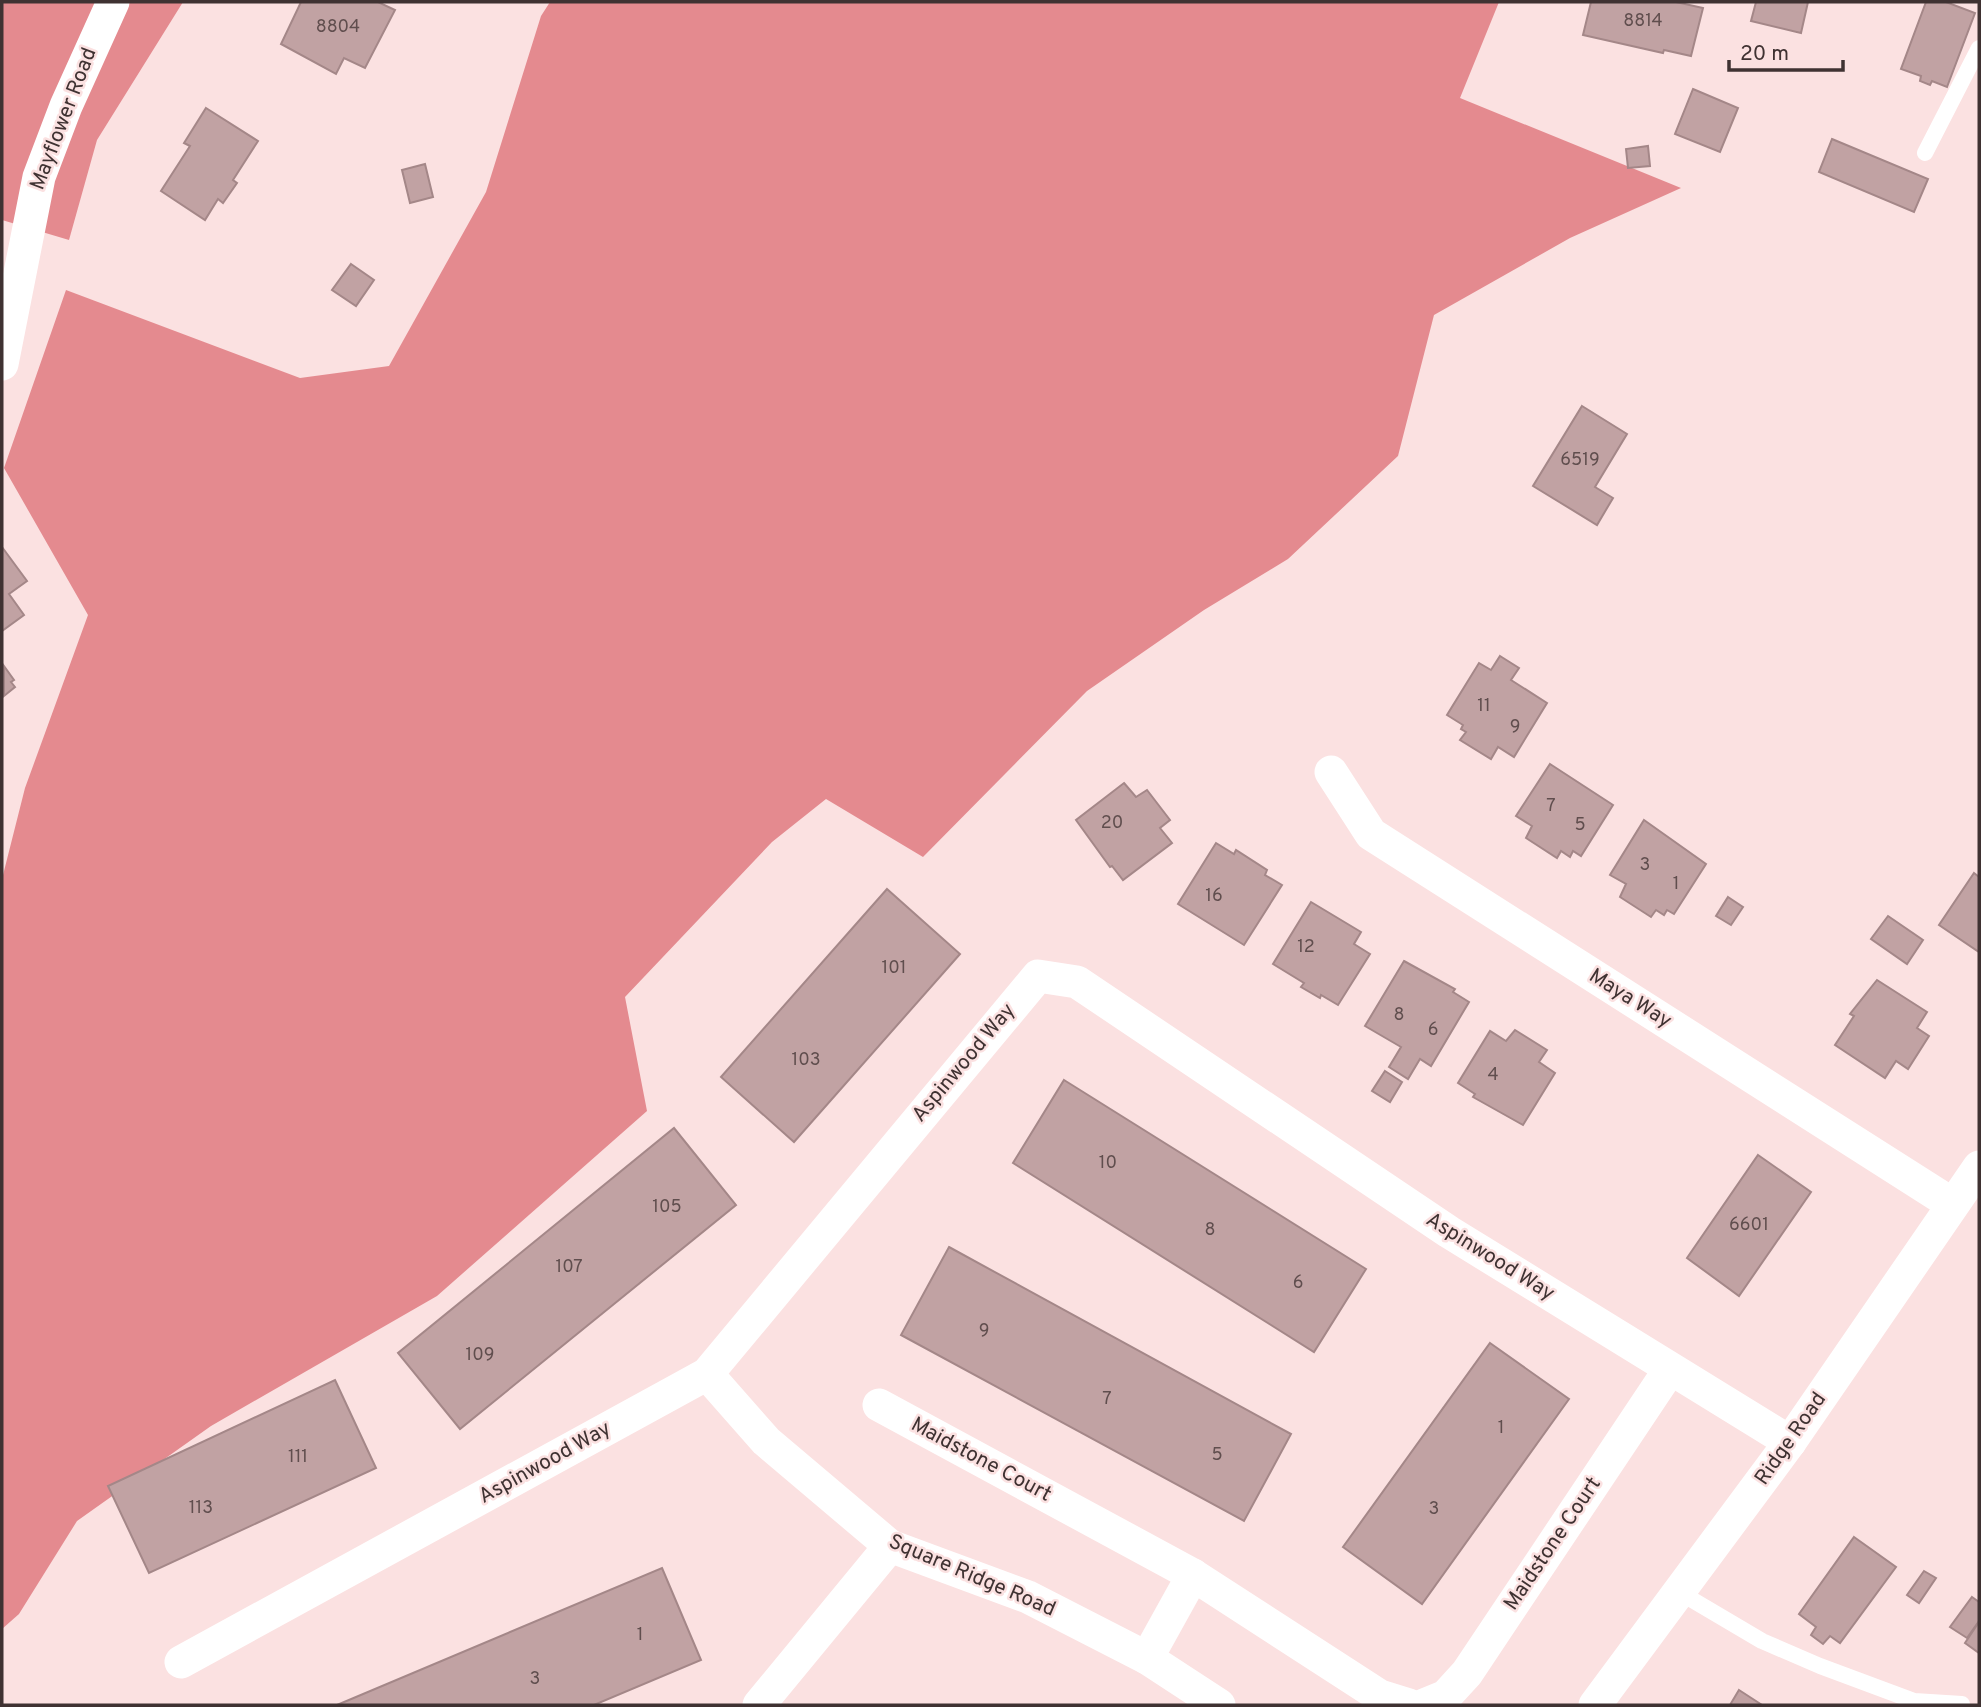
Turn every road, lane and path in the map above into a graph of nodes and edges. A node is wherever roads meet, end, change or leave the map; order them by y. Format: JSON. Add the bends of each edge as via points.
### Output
{"nodes":[{"id":1,"x":113,"y":2,"type":"edge"},
{"id":2,"x":1979,"y":48,"type":"edge"},
{"id":3,"x":1925,"y":153,"type":"dead end"},
{"id":4,"x":13,"y":237,"type":"edge"},
{"id":5,"x":2,"y":364,"type":"edge"},
{"id":6,"x":1331,"y":772,"type":"dead end"},
{"id":7,"x":1979,"y":1167,"type":"edge"},
{"id":8,"x":1952,"y":1204,"type":"junction"},
{"id":9,"x":1670,"y":1369,"type":"junction"},
{"id":10,"x":707,"y":1374,"type":"junction"},
{"id":11,"x":880,"y":1405,"type":"dead end"},
{"id":12,"x":1790,"y":1442,"type":"junction"},
{"id":13,"x":890,"y":1546,"type":"junction"},
{"id":14,"x":1193,"y":1575,"type":"junction"},
{"id":15,"x":1679,"y":1592,"type":"junction"},
{"id":16,"x":1147,"y":1658,"type":"junction"},
{"id":17,"x":181,"y":1662,"type":"dead end"},
{"id":18,"x":1209,"y":1697,"type":"edge"},
{"id":19,"x":1962,"y":1704,"type":"edge"},
{"id":20,"x":759,"y":1705,"type":"edge"},
{"id":21,"x":1245,"y":1705,"type":"edge"},
{"id":22,"x":1409,"y":1705,"type":"edge"},
{"id":23,"x":1424,"y":1705,"type":"edge"},
{"id":24,"x":1595,"y":1705,"type":"edge"}],
"edges":[{"from":1,"to":4,"type":"street","name":"Mayflower Road"},
{"from":2,"to":3,"type":"lane"},
{"from":4,"to":5,"type":"street","name":"Mayflower Road"},
{"from":6,"to":8,"type":"street","name":"Maya Way","via":[[1371,834]]},
{"from":7,"to":8,"type":"street","name":"Ridge Road"},
{"from":8,"to":12,"type":"street","name":"Ridge Road"},
{"from":9,"to":10,"type":"street","name":"Aspinwood Way","via":[[1437,1225],[1077,982],[1038,976]]},
{"from":9,"to":12,"type":"street","name":"Aspinwood Way"},
{"from":9,"to":23,"type":"street","name":"Maidstone Court","via":[[1467,1673],[1446,1696]]},
{"from":10,"to":13,"type":"street","name":"Square Ridge Road","via":[[766,1441]]},
{"from":10,"to":17,"type":"street","name":"Aspinwood Way"},
{"from":11,"to":14,"type":"street","name":"Maidstone Court"},
{"from":12,"to":15,"type":"street","name":"Ridge Road"},
{"from":13,"to":16,"type":"street","name":"Square Ridge Road","via":[[1028,1597]]},
{"from":13,"to":20,"type":"street"},
{"from":14,"to":16,"type":"street"},
{"from":14,"to":22,"type":"street","name":"Maidstone Court","via":[[1380,1696]]},
{"from":15,"to":19,"type":"lane","via":[[1762,1641],[1820,1666],[1914,1700]]},
{"from":15,"to":24,"type":"street","name":"Ridge Road"},
{"from":16,"to":18,"type":"street","name":"Square Ridge Road"},
{"from":18,"to":21,"type":"street","name":"Square Ridge Road"}]}
